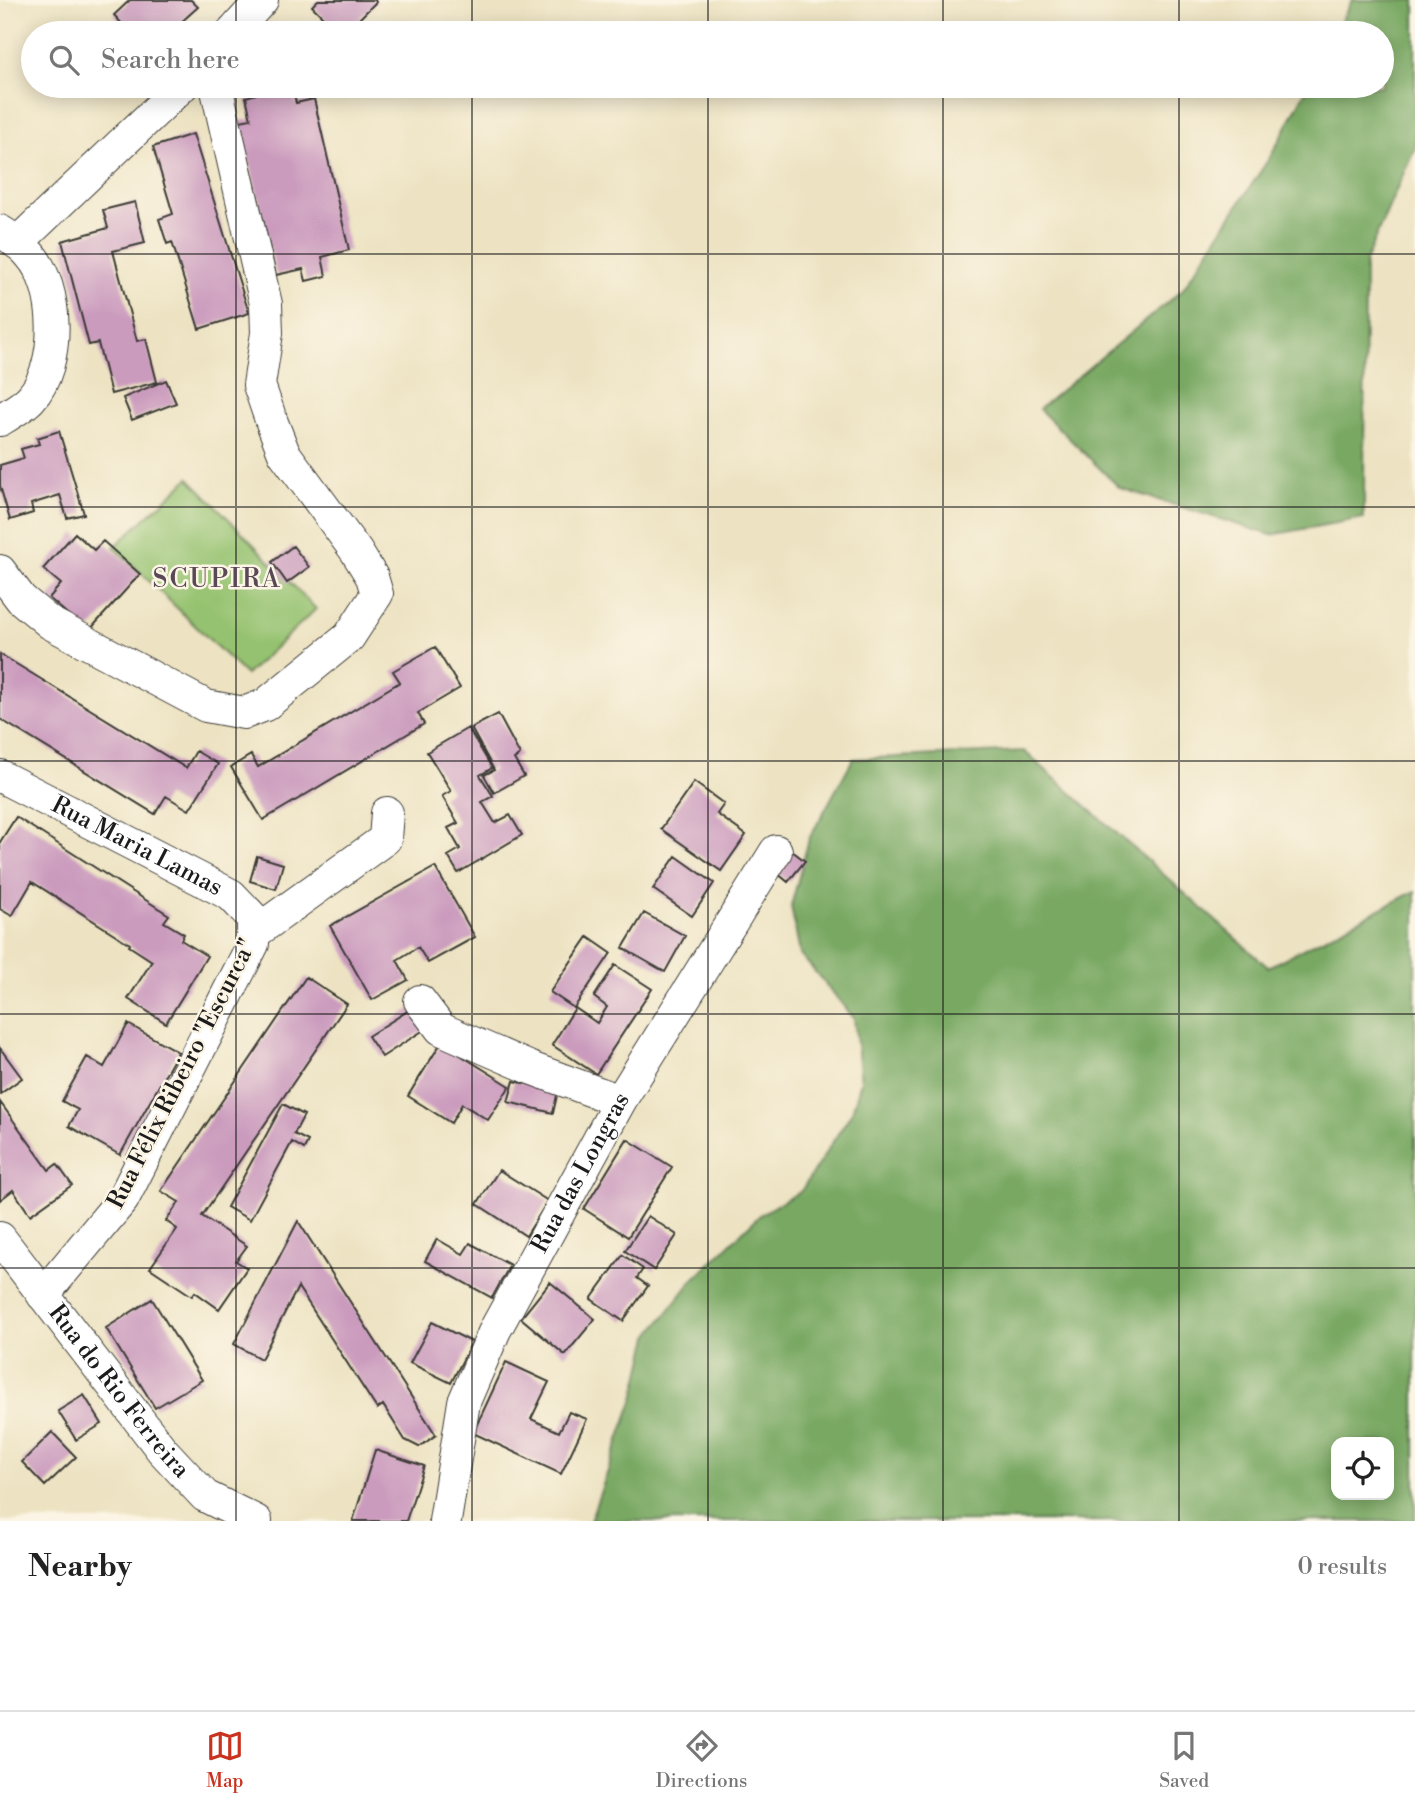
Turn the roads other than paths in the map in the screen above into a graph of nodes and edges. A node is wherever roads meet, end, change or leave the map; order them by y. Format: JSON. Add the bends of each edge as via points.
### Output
{"nodes":[{"id":1,"x":262,"y":0,"type":"edge"},
{"id":2,"x":243,"y":21,"type":"edge"},
{"id":3,"x":167,"y":98,"type":"edge"},
{"id":4,"x":219,"y":98,"type":"edge"},
{"id":5,"x":8,"y":237,"type":"edge"},
{"id":6,"x":0,"y":420,"type":"edge"},
{"id":7,"x":0,"y":571,"type":"edge"},
{"id":8,"x":0,"y":776,"type":"edge"},
{"id":9,"x":387,"y":813,"type":"dead end"},
{"id":10,"x":776,"y":851,"type":"dead end"},
{"id":11,"x":253,"y":934,"type":"junction"},
{"id":12,"x":420,"y":1001,"type":"dead end"},
{"id":13,"x":620,"y":1101,"type":"junction"},
{"id":14,"x":0,"y":1238,"type":"edge"},
{"id":15,"x":43,"y":1295,"type":"junction"},
{"id":16,"x":187,"y":1476,"type":"junction"},
{"id":17,"x":194,"y":1521,"type":"edge"},
{"id":18,"x":256,"y":1521,"type":"edge"},
{"id":19,"x":445,"y":1521,"type":"edge"}],
"edges":[{"from":1,"to":2,"type":"street"},
{"from":3,"to":5,"type":"street"},
{"from":4,"to":7,"type":"street","via":[[266,304],[259,385],[284,453],[356,551],[377,594],[349,637],[265,705],[244,713],[206,706],[50,623],[21,599]]},
{"from":5,"to":6,"type":"street","via":[[31,255],[46,285],[53,326],[50,364],[32,398]]},
{"from":8,"to":11,"type":"street","name":"Rua Maria Lamas","via":[[231,895],[253,918]]},
{"from":9,"to":11,"type":"street","name":"Rua Félix Ribeiro \"Escurca\"","via":[[385,839]]},
{"from":10,"to":13,"type":"street","name":"Rua das Longras"},
{"from":11,"to":15,"type":"street","name":"Rua Félix Ribeiro \"Escurca\"","via":[[253,944],[123,1199]]},
{"from":12,"to":13,"type":"street","via":[[441,1029]]},
{"from":13,"to":19,"type":"street","name":"Rua das Longras","via":[[495,1330],[464,1402]]},
{"from":14,"to":15,"type":"street","name":"Rua do Rio Ferreira"},
{"from":15,"to":16,"type":"street","name":"Rua do Rio Ferreira"},
{"from":16,"to":17,"type":"street"},
{"from":16,"to":18,"type":"street","name":"Rua do Rio Ferreira","via":[[205,1496]]}]}
